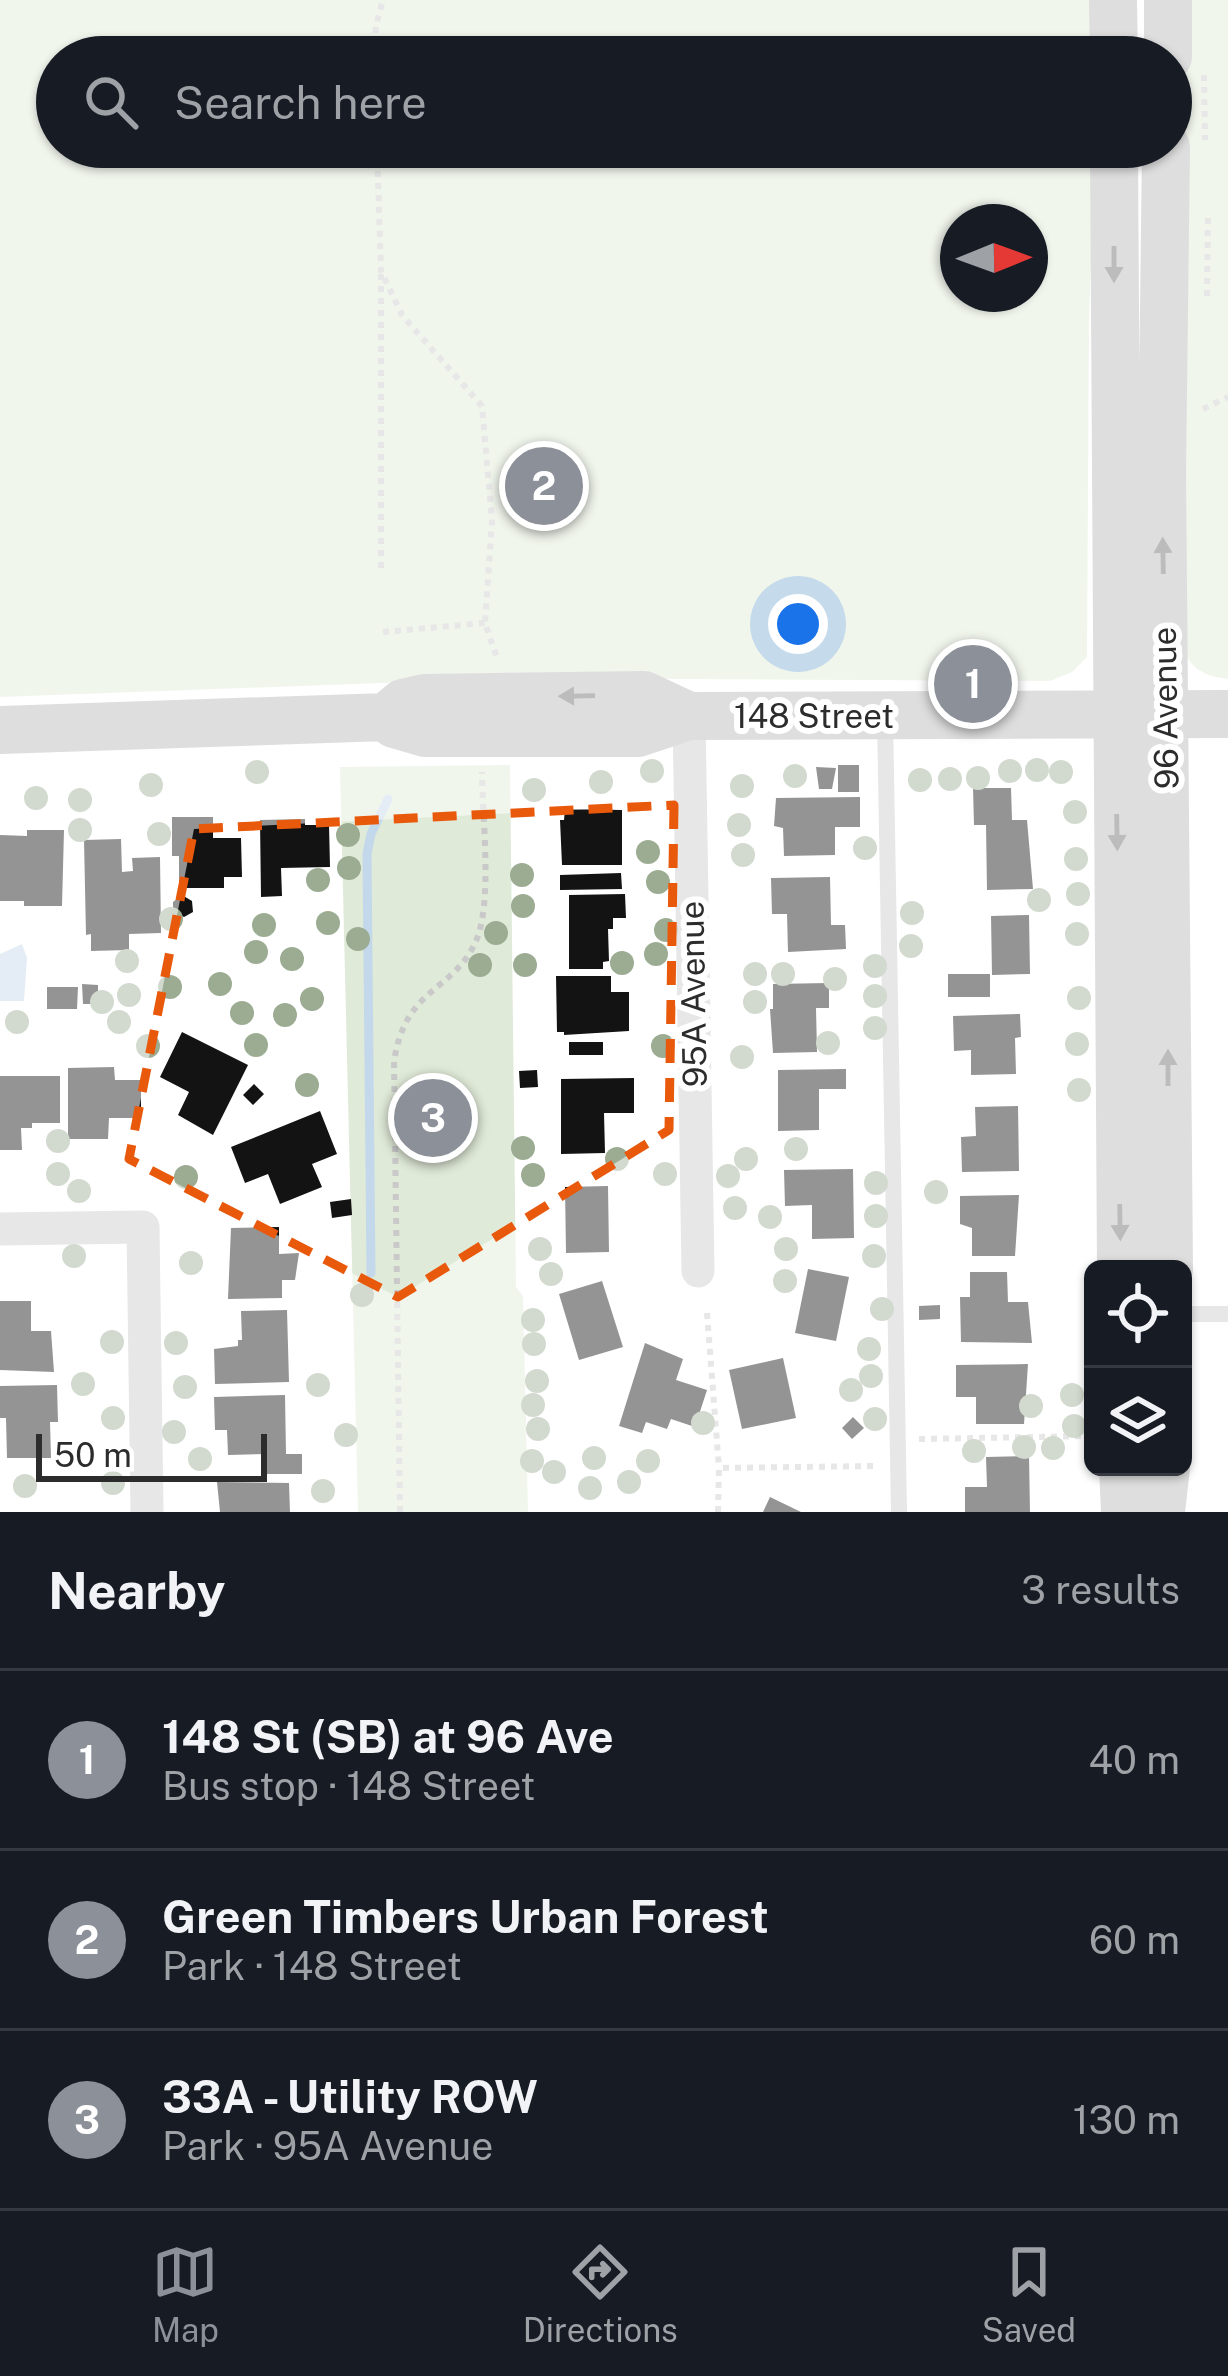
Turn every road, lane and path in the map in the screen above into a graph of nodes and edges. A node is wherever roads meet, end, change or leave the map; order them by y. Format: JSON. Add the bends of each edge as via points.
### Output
{"nodes":[{"id":1,"x":383,"y":0,"type":"edge"},
{"id":2,"x":1113,"y":0,"type":"edge"},
{"id":3,"x":1168,"y":0,"type":"edge"},
{"id":4,"x":375,"y":36,"type":"edge"},
{"id":5,"x":1114,"y":36,"type":"edge"},
{"id":6,"x":1168,"y":36,"type":"edge"},
{"id":7,"x":378,"y":168,"type":"edge"},
{"id":8,"x":1114,"y":168,"type":"edge"},
{"id":9,"x":1166,"y":168,"type":"edge"},
{"id":10,"x":380,"y":271,"type":"junction"},
{"id":11,"x":1228,"y":397,"type":"edge"},
{"id":12,"x":1204,"y":409,"type":"dead end"},
{"id":13,"x":381,"y":570,"type":"dead end"},
{"id":14,"x":485,"y":623,"type":"junction"},
{"id":15,"x":383,"y":632,"type":"dead end"},
{"id":16,"x":506,"y":675,"type":"dead end"},
{"id":17,"x":1228,"y":714,"type":"edge"},
{"id":18,"x":1116,"y":715,"type":"junction"},
{"id":19,"x":1165,"y":715,"type":"junction"},
{"id":20,"x":689,"y":716,"type":"junction"},
{"id":21,"x":885,"y":716,"type":"junction"},
{"id":22,"x":0,"y":730,"type":"edge"},
{"id":23,"x":482,"y":754,"type":"dead end"},
{"id":24,"x":0,"y":1228,"type":"edge"},
{"id":25,"x":1121,"y":1260,"type":"edge"},
{"id":26,"x":1169,"y":1260,"type":"edge"},
{"id":27,"x":698,"y":1271,"type":"dead end"},
{"id":28,"x":707,"y":1313,"type":"dead end"},
{"id":29,"x":1192,"y":1314,"type":"edge"},
{"id":30,"x":1228,"y":1314,"type":"edge"},
{"id":31,"x":1084,"y":1436,"type":"edge"},
{"id":32,"x":898,"y":1440,"type":"junction"},
{"id":33,"x":898,"y":1466,"type":"junction"},
{"id":34,"x":719,"y":1468,"type":"junction"},
{"id":35,"x":1123,"y":1476,"type":"edge"},
{"id":36,"x":1165,"y":1476,"type":"edge"},
{"id":37,"x":147,"y":1512,"type":"edge"},
{"id":38,"x":400,"y":1512,"type":"edge"},
{"id":39,"x":718,"y":1512,"type":"edge"},
{"id":40,"x":899,"y":1512,"type":"edge"},
{"id":41,"x":1125,"y":1512,"type":"edge"},
{"id":42,"x":1161,"y":1512,"type":"edge"}],
"edges":[{"from":1,"to":4,"type":"path"},
{"from":2,"to":5,"type":"main road"},
{"from":3,"to":6,"type":"main road"},
{"from":7,"to":10,"type":"path"},
{"from":8,"to":18,"type":"main road","name":"96 Avenue","one_way":true},
{"from":19,"to":9,"type":"main road","name":"96 Avenue","one_way":true},
{"from":10,"to":13,"type":"path"},
{"from":10,"to":14,"type":"path","via":[[402,315],[482,406],[492,521]]},
{"from":11,"to":12,"type":"path"},
{"from":14,"to":15,"type":"path"},
{"from":14,"to":16,"type":"path"},
{"from":17,"to":19,"type":"main road","name":"148 Street"},
{"from":18,"to":19,"type":"main road","name":"148 Street"},
{"from":18,"to":21,"type":"main road","name":"148 Street"},
{"from":18,"to":25,"type":"main road","name":"96 Avenue","one_way":true},
{"from":26,"to":19,"type":"main road","name":"96 Avenue","one_way":true},
{"from":20,"to":21,"type":"main road","name":"148 Street"},
{"from":20,"to":22,"type":"main road","name":"148 Street","via":[[644,695],[425,698],[386,717]]},
{"from":20,"to":27,"type":"street","name":"95A Avenue"},
{"from":21,"to":32,"type":"lane"},
{"from":23,"to":38,"type":"path","via":[[481,926],[469,954],[409,1013],[394,1062]]},
{"from":24,"to":37,"type":"street","via":[[143,1227]]},
{"from":28,"to":34,"type":"path"},
{"from":29,"to":30,"type":"lane"},
{"from":31,"to":32,"type":"path"},
{"from":32,"to":33,"type":"lane"},
{"from":33,"to":34,"type":"path"},
{"from":33,"to":40,"type":"lane"},
{"from":34,"to":39,"type":"path"},
{"from":35,"to":41,"type":"main road"},
{"from":36,"to":42,"type":"main road"}]}
